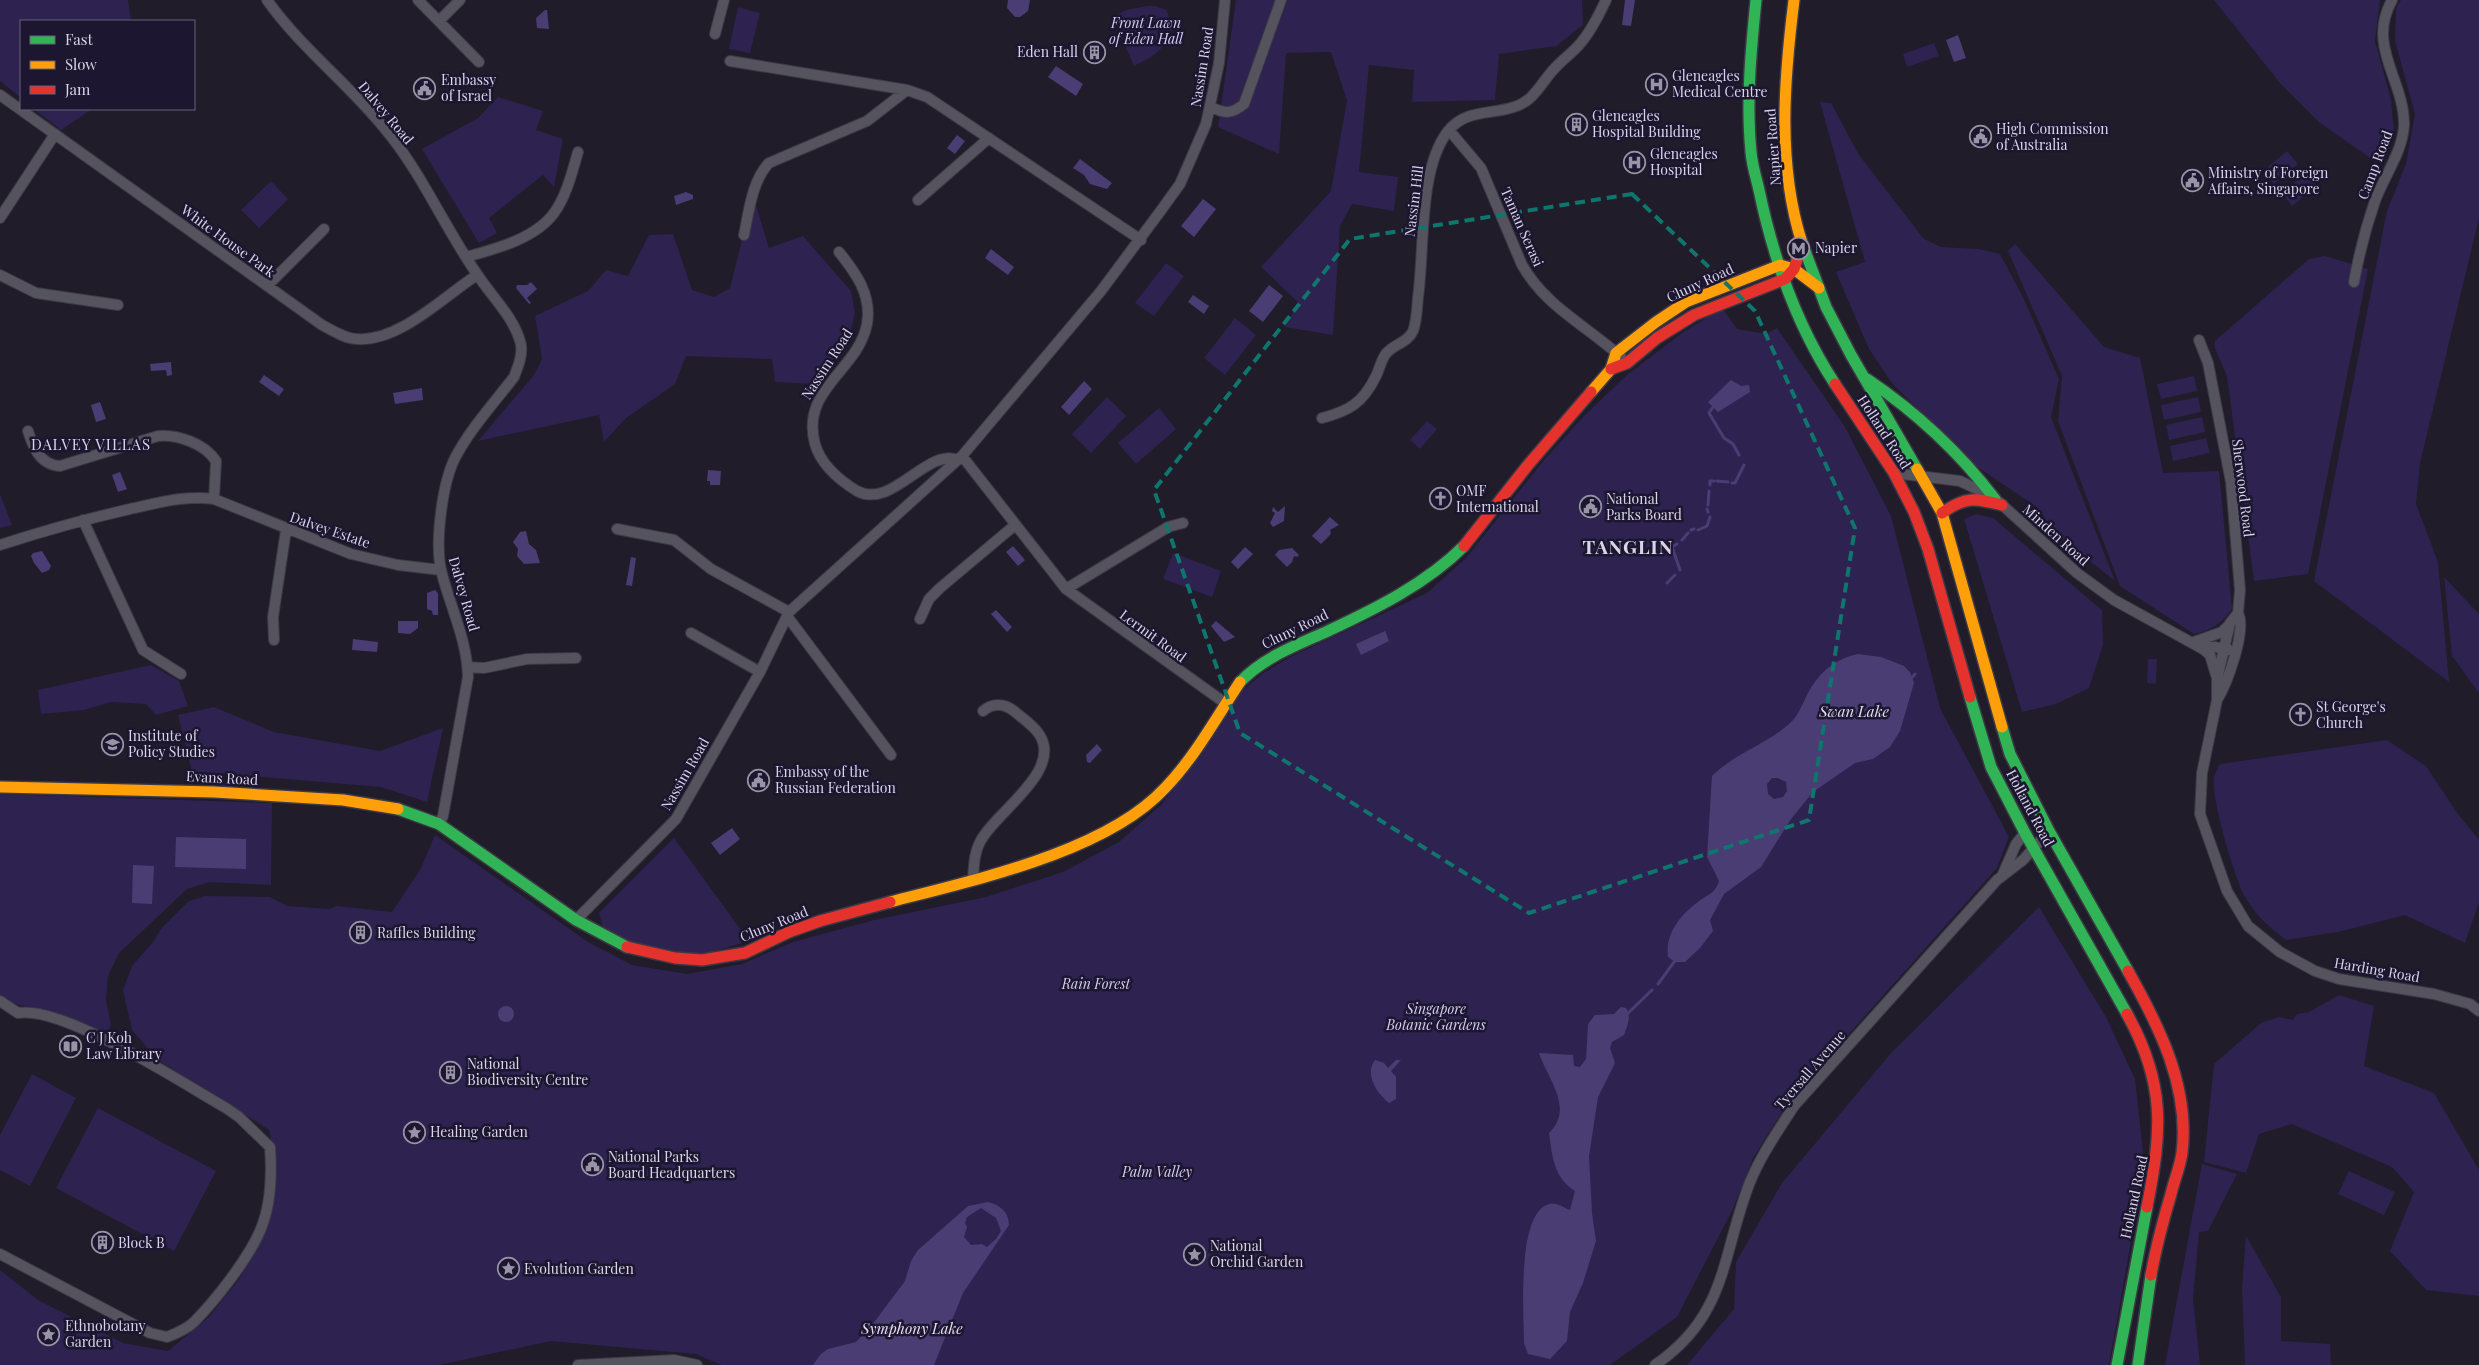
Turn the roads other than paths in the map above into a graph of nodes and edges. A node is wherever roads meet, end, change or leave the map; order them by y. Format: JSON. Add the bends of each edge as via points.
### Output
{"nodes":[{"id":1,"x":267,"y":0,"type":"edge"},
{"id":2,"x":418,"y":0,"type":"edge"},
{"id":3,"x":460,"y":0,"type":"edge"},
{"id":4,"x":724,"y":0,"type":"edge"},
{"id":5,"x":1226,"y":0,"type":"edge"},
{"id":6,"x":1281,"y":0,"type":"edge"},
{"id":7,"x":1606,"y":0,"type":"edge"},
{"id":8,"x":1756,"y":0,"type":"edge"},
{"id":9,"x":1794,"y":0,"type":"edge"},
{"id":10,"x":2392,"y":0,"type":"edge"},
{"id":11,"x":439,"y":21,"type":"junction"},
{"id":12,"x":715,"y":34,"type":"dead end"},
{"id":13,"x":730,"y":61,"type":"dead end"},
{"id":14,"x":479,"y":62,"type":"dead end"},
{"id":15,"x":906,"y":90,"type":"junction"},
{"id":16,"x":0,"y":95,"type":"edge"},
{"id":17,"x":1211,"y":107,"type":"junction"},
{"id":18,"x":20,"y":109,"type":"edge"},
{"id":19,"x":21,"y":110,"type":"edge"},
{"id":20,"x":1449,"y":130,"type":"junction"},
{"id":21,"x":55,"y":134,"type":"junction"},
{"id":22,"x":989,"y":138,"type":"junction"},
{"id":23,"x":578,"y":152,"type":"dead end"},
{"id":24,"x":918,"y":200,"type":"dead end"},
{"id":25,"x":0,"y":218,"type":"edge"},
{"id":26,"x":324,"y":229,"type":"dead end"},
{"id":27,"x":744,"y":235,"type":"dead end"},
{"id":28,"x":1141,"y":240,"type":"junction"},
{"id":29,"x":1802,"y":244,"type":"junction"},
{"id":30,"x":839,"y":252,"type":"dead end"},
{"id":31,"x":466,"y":257,"type":"junction"},
{"id":32,"x":1780,"y":265,"type":"junction"},
{"id":33,"x":1794,"y":269,"type":"junction"},
{"id":34,"x":477,"y":274,"type":"junction"},
{"id":35,"x":0,"y":275,"type":"edge"},
{"id":36,"x":1785,"y":279,"type":"junction"},
{"id":37,"x":2354,"y":282,"type":"dead end"},
{"id":38,"x":267,"y":286,"type":"junction"},
{"id":39,"x":1818,"y":288,"type":"junction"},
{"id":40,"x":118,"y":305,"type":"dead end"},
{"id":41,"x":2199,"y":340,"type":"dead end"},
{"id":42,"x":1616,"y":353,"type":"junction"},
{"id":43,"x":1627,"y":363,"type":"junction"},
{"id":44,"x":1611,"y":369,"type":"junction"},
{"id":45,"x":1867,"y":379,"type":"junction"},
{"id":46,"x":1322,"y":418,"type":"dead end"},
{"id":47,"x":28,"y":430,"type":"dead end"},
{"id":48,"x":960,"y":458,"type":"junction"},
{"id":49,"x":1894,"y":473,"type":"junction"},
{"id":50,"x":1922,"y":476,"type":"junction"},
{"id":51,"x":214,"y":499,"type":"junction"},
{"id":52,"x":1999,"y":502,"type":"junction"},
{"id":53,"x":1942,"y":513,"type":"junction"},
{"id":54,"x":83,"y":520,"type":"junction"},
{"id":55,"x":1183,"y":523,"type":"dead end"},
{"id":56,"x":1016,"y":524,"type":"junction"},
{"id":57,"x":617,"y":529,"type":"dead end"},
{"id":58,"x":286,"y":530,"type":"junction"},
{"id":59,"x":0,"y":545,"type":"edge"},
{"id":60,"x":441,"y":570,"type":"junction"},
{"id":61,"x":1066,"y":589,"type":"junction"},
{"id":62,"x":2238,"y":613,"type":"junction"},
{"id":63,"x":788,"y":614,"type":"junction"},
{"id":64,"x":920,"y":619,"type":"dead end"},
{"id":65,"x":2230,"y":623,"type":"junction"},
{"id":66,"x":691,"y":633,"type":"dead end"},
{"id":67,"x":274,"y":640,"type":"dead end"},
{"id":68,"x":2193,"y":642,"type":"junction"},
{"id":69,"x":2223,"y":648,"type":"junction"},
{"id":70,"x":2235,"y":651,"type":"junction"},
{"id":71,"x":576,"y":658,"type":"dead end"},
{"id":72,"x":468,"y":667,"type":"junction"},
{"id":73,"x":760,"y":672,"type":"junction"},
{"id":74,"x":181,"y":674,"type":"dead end"},
{"id":75,"x":2217,"y":679,"type":"junction"},
{"id":76,"x":2217,"y":700,"type":"junction"},
{"id":77,"x":1225,"y":704,"type":"junction"},
{"id":78,"x":983,"y":711,"type":"dead end"},
{"id":79,"x":891,"y":755,"type":"dead end"},
{"id":80,"x":0,"y":787,"type":"edge"},
{"id":81,"x":439,"y":824,"type":"junction"},
{"id":82,"x":2049,"y":831,"type":"junction"},
{"id":83,"x":2025,"y":833,"type":"junction"},
{"id":84,"x":2033,"y":847,"type":"junction"},
{"id":85,"x":2002,"y":875,"type":"junction"},
{"id":86,"x":973,"y":879,"type":"junction"},
{"id":87,"x":576,"y":920,"type":"junction"},
{"id":88,"x":0,"y":1001,"type":"edge"},
{"id":89,"x":2479,"y":1011,"type":"edge"},
{"id":90,"x":0,"y":1254,"type":"edge"},
{"id":91,"x":693,"y":1364,"type":"edge"},
{"id":92,"x":578,"y":1365,"type":"edge"},
{"id":93,"x":1655,"y":1365,"type":"edge"},
{"id":94,"x":2117,"y":1365,"type":"edge"},
{"id":95,"x":2138,"y":1365,"type":"edge"}],
"edges":[{"from":1,"to":31,"type":"street","name":"Dalvey Road","via":[[392,138]]},
{"from":2,"to":11,"type":"street"},
{"from":3,"to":11,"type":"street"},
{"from":4,"to":12,"type":"street"},
{"from":5,"to":17,"type":"street","name":"Nassim Road"},
{"from":6,"to":17,"type":"street","via":[[1244,104],[1230,113]]},
{"from":7,"to":20,"type":"street","name":"Nassim Hill","via":[[1581,44],[1533,96],[1514,108],[1468,116]]},
{"from":8,"to":32,"type":"main road","name":"Napier Road","via":[[1750,63],[1751,153],[1765,219]]},
{"from":9,"to":29,"type":"main road","name":"Napier Road","via":[[1785,114],[1787,160],[1796,225]]},
{"from":10,"to":37,"type":"street","name":"Camp Road","via":[[2382,32],[2382,44],[2397,87],[2404,126],[2398,151],[2363,236]]},
{"from":11,"to":14,"type":"street"},
{"from":13,"to":15,"type":"street"},
{"from":15,"to":22,"type":"street","via":[[927,97]]},
{"from":15,"to":27,"type":"street","via":[[867,120],[769,162],[759,177]]},
{"from":16,"to":18,"type":"street","name":"White House Park"},
{"from":17,"to":28,"type":"street","name":"Nassim Road","via":[[1180,184]]},
{"from":19,"to":21,"type":"street","name":"White House Park"},
{"from":20,"to":42,"type":"street","name":"Taman Serasi","via":[[1481,168],[1530,280],[1541,294]]},
{"from":20,"to":46,"type":"street","name":"Nassim Hill","via":[[1429,172],[1419,291],[1412,331],[1404,342],[1384,356],[1363,397],[1345,412]]},
{"from":21,"to":25,"type":"street"},
{"from":21,"to":38,"type":"street","name":"White House Park"},
{"from":22,"to":24,"type":"street"},
{"from":22,"to":28,"type":"street"},
{"from":23,"to":31,"type":"street","via":[[567,187],[553,214],[522,237]]},
{"from":26,"to":38,"type":"street"},
{"from":28,"to":48,"type":"street","name":"Nassim Road"},
{"from":29,"to":33,"type":"main road","name":"Cluny Road"},
{"from":29,"to":39,"type":"main road","name":"Napier Road"},
{"from":30,"to":48,"type":"street","name":"Nassim Road","via":[[857,274],[864,290],[867,324],[860,342],[813,410],[812,427],[818,454],[835,474],[866,495],[881,493],[938,461]]},
{"from":31,"to":34,"type":"street","name":"Dalvey Road"},
{"from":32,"to":33,"type":"main road"},
{"from":32,"to":36,"type":"main road","name":"Napier Road"},
{"from":32,"to":42,"type":"main road","name":"Cluny Road","via":[[1686,302]]},
{"from":33,"to":36,"type":"main road","name":"Cluny Road"},
{"from":33,"to":39,"type":"main road"},
{"from":34,"to":38,"type":"street","name":"White House Park","via":[[407,324],[383,336],[356,339],[322,325]]},
{"from":34,"to":60,"type":"street","name":"Dalvey Road","via":[[515,326],[521,343],[519,362],[514,378],[455,459],[439,527]]},
{"from":35,"to":40,"type":"street","via":[[36,293]]},
{"from":36,"to":43,"type":"main road","name":"Cluny Road","via":[[1694,314]]},
{"from":36,"to":49,"type":"main road","name":"Holland Road","via":[[1827,371]]},
{"from":39,"to":45,"type":"main road","name":"Holland Road","via":[[1850,355]]},
{"from":41,"to":62,"type":"street","name":"Sherwood Road","via":[[2208,363],[2231,482],[2240,590]]},
{"from":42,"to":43,"type":"street","name":"Taman Serasi"},
{"from":42,"to":44,"type":"main road","name":"Cluny Road"},
{"from":43,"to":44,"type":"main road","name":"Cluny Road"},
{"from":44,"to":77,"type":"main road","name":"Cluny Road","via":[[1456,554],[1370,611],[1256,666]]},
{"from":45,"to":50,"type":"main road","name":"Holland Road"},
{"from":45,"to":52,"type":"main road","via":[[1915,415]]},
{"from":47,"to":51,"type":"street","via":[[32,447],[54,466],[171,435],[202,447],[213,456],[216,462]]},
{"from":48,"to":56,"type":"street","name":"Lermit Road"},
{"from":48,"to":63,"type":"street","name":"Nassim Road"},
{"from":49,"to":50,"type":"street","name":"Minden Road"},
{"from":49,"to":83,"type":"main road","name":"Holland Road","via":[[1928,549],[1991,767]]},
{"from":50,"to":52,"type":"street","name":"Minden Road","via":[[1960,481]]},
{"from":50,"to":53,"type":"main road","name":"Holland Road"},
{"from":51,"to":54,"type":"street","name":"Dalvey Estate","via":[[177,499]]},
{"from":51,"to":58,"type":"street","name":"Dalvey Estate"},
{"from":52,"to":53,"type":"main road","via":[[1974,497]]},
{"from":52,"to":68,"type":"street","name":"Minden Road","via":[[2076,573],[2114,600]]},
{"from":53,"to":82,"type":"main road","name":"Holland Road","via":[[2010,754]]},
{"from":54,"to":59,"type":"street","name":"Dalvey Estate"},
{"from":54,"to":74,"type":"street","via":[[143,650]]},
{"from":55,"to":61,"type":"street","via":[[1168,527]]},
{"from":56,"to":61,"type":"street","name":"Lermit Road"},
{"from":56,"to":64,"type":"street","via":[[940,588],[929,599]]},
{"from":57,"to":63,"type":"street","via":[[674,540],[711,568]]},
{"from":58,"to":60,"type":"street","name":"Dalvey Estate","via":[[351,554],[398,565]]},
{"from":58,"to":67,"type":"street","via":[[273,617]]},
{"from":60,"to":72,"type":"street","name":"Dalvey Road","via":[[461,632]]},
{"from":61,"to":77,"type":"street","name":"Lermit Road"},
{"from":62,"to":65,"type":"street"},
{"from":62,"to":70,"type":"street","name":"Sherwood Road","via":[[2241,620]]},
{"from":63,"to":73,"type":"street","name":"Nassim Road"},
{"from":63,"to":79,"type":"street"},
{"from":65,"to":68,"type":"street","via":[[2222,632]]},
{"from":65,"to":69,"type":"street"},
{"from":66,"to":73,"type":"street"},
{"from":68,"to":69,"type":"street","name":"Minden Road"},
{"from":68,"to":75,"type":"street","name":"Minden Road","via":[[2210,655]]},
{"from":69,"to":70,"type":"street","name":"Minden Road"},
{"from":69,"to":75,"type":"street","name":"Harding Road"},
{"from":70,"to":76,"type":"street","name":"Harding Road","via":[[2228,680]]},
{"from":71,"to":72,"type":"street","via":[[527,658],[484,668]]},
{"from":72,"to":81,"type":"street","name":"Dalvey Road"},
{"from":73,"to":87,"type":"street","name":"Nassim Road","via":[[676,819]]},
{"from":75,"to":76,"type":"street","name":"Harding Road"},
{"from":76,"to":89,"type":"street","name":"Harding Road","via":[[2202,773],[2200,814],[2227,891],[2248,926],[2280,952],[2315,971],[2339,979],[2434,994],[2470,1004]]},
{"from":77,"to":86,"type":"main road","name":"Cluny Road","via":[[1180,770],[1131,818],[1090,840],[1052,855]]},
{"from":78,"to":86,"type":"street","via":[[996,704],[1010,707],[1038,734],[1044,750],[1040,769],[1032,782],[980,841]]},
{"from":80,"to":81,"type":"main road","name":"Evans Road","via":[[214,792],[355,801],[411,812]]},
{"from":81,"to":87,"type":"main road","name":"Cluny Road"},
{"from":82,"to":84,"type":"street","name":"Tyersall Avenue"},
{"from":82,"to":95,"type":"main road","name":"Holland Road","via":[[2152,1014],[2167,1047],[2178,1088],[2182,1154],[2156,1244]]},
{"from":83,"to":84,"type":"main road","name":"Holland Road"},
{"from":83,"to":85,"type":"street","via":[[2016,844]]},
{"from":84,"to":85,"type":"street","name":"Tyersall Avenue","via":[[2023,860]]},
{"from":84,"to":94,"type":"main road","name":"Holland Road","via":[[2132,1023],[2155,1085],[2159,1114],[2158,1152]]},
{"from":85,"to":93,"type":"street","name":"Tyersall Avenue","via":[[1794,1106],[1769,1144],[1750,1182],[1716,1295],[1685,1340]]},
{"from":86,"to":87,"type":"main road","name":"Cluny Road","via":[[820,921],[746,952],[702,960],[630,949]]},
{"from":88,"to":90,"type":"street","via":[[18,1013],[45,1014],[127,1050],[226,1108],[240,1117],[270,1148],[271,1166],[270,1193],[260,1231],[233,1274],[193,1323],[167,1337],[141,1329]]},
{"from":91,"to":92,"type":"street","via":[[674,1360]]}]}
